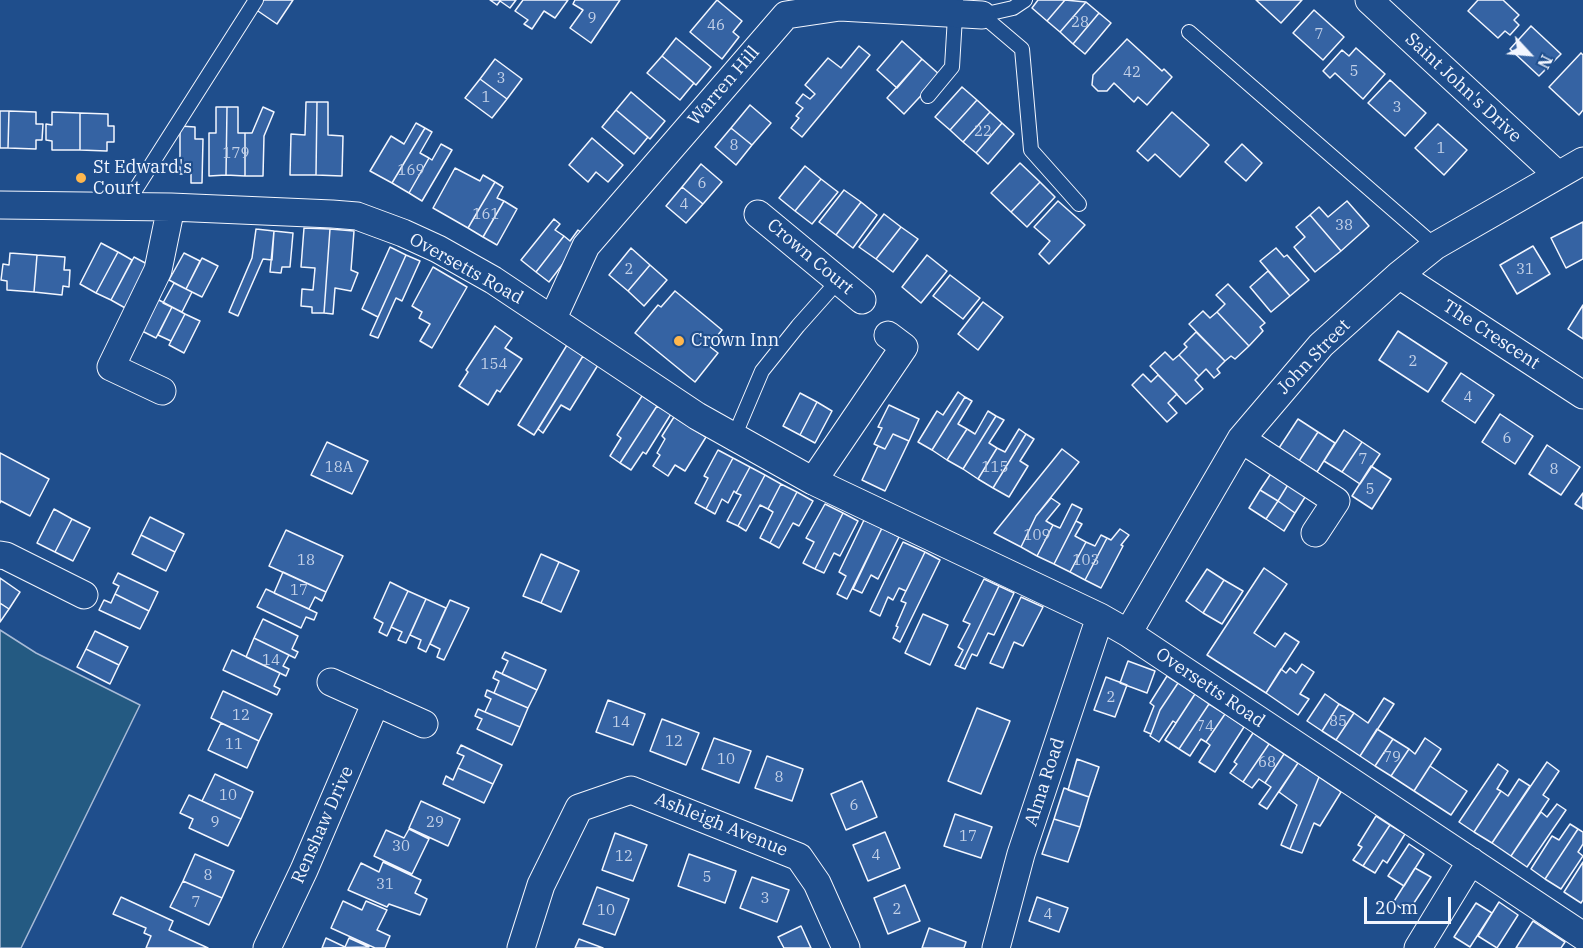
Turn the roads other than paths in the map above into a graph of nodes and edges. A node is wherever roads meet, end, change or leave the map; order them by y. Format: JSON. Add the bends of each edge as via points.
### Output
{"nodes":[{"id":1,"x":256,"y":0,"type":"edge"},
{"id":2,"x":1025,"y":0,"type":"edge"},
{"id":3,"x":1369,"y":0,"type":"edge"},
{"id":4,"x":965,"y":10,"type":"edge"},
{"id":5,"x":1189,"y":32,"type":"dead end"},
{"id":6,"x":928,"y":96,"type":"dead end"},
{"id":7,"x":1583,"y":161,"type":"edge"},
{"id":8,"x":1558,"y":175,"type":"junction"},
{"id":9,"x":0,"y":204,"type":"edge"},
{"id":10,"x":1079,"y":204,"type":"dead end"},
{"id":11,"x":125,"y":206,"type":"junction"},
{"id":12,"x":171,"y":207,"type":"junction"},
{"id":13,"x":758,"y":214,"type":"dead end"},
{"id":14,"x":1435,"y":246,"type":"junction"},
{"id":15,"x":1399,"y":275,"type":"junction"},
{"id":16,"x":838,"y":281,"type":"junction"},
{"id":17,"x":862,"y":300,"type":"dead end"},
{"id":18,"x":553,"y":318,"type":"junction"},
{"id":19,"x":888,"y":335,"type":"dead end"},
{"id":20,"x":162,"y":391,"type":"dead end"},
{"id":21,"x":1583,"y":395,"type":"edge"},
{"id":22,"x":734,"y":437,"type":"junction"},
{"id":23,"x":1241,"y":439,"type":"junction"},
{"id":24,"x":813,"y":481,"type":"junction"},
{"id":25,"x":1315,"y":533,"type":"dead end"},
{"id":26,"x":0,"y":555,"type":"edge"},
{"id":27,"x":84,"y":595,"type":"dead end"},
{"id":28,"x":1100,"y":617,"type":"junction"},
{"id":29,"x":1128,"y":633,"type":"junction"},
{"id":30,"x":331,"y":681,"type":"dead end"},
{"id":31,"x":376,"y":702,"type":"junction"},
{"id":32,"x":424,"y":724,"type":"dead end"},
{"id":33,"x":1471,"y":861,"type":"junction"},
{"id":34,"x":1583,"y":936,"type":"edge"},
{"id":35,"x":267,"y":948,"type":"edge"},
{"id":36,"x":521,"y":948,"type":"edge"},
{"id":37,"x":846,"y":948,"type":"edge"},
{"id":38,"x":996,"y":948,"type":"edge"},
{"id":39,"x":1418,"y":948,"type":"edge"}],
"edges":[{"from":1,"to":11,"type":"lane"},
{"from":2,"to":4,"type":"lane","via":[[1014,8]]},
{"from":3,"to":8,"type":"street","name":"Saint John's Drive"},
{"from":4,"to":6,"type":"lane","via":[[952,67]]},
{"from":4,"to":10,"type":"lane","via":[[1022,49],[1031,150]]},
{"from":4,"to":18,"type":"street","name":"Warren Hill","via":[[840,7],[786,15],[586,246]]},
{"from":5,"to":14,"type":"lane"},
{"from":7,"to":8,"type":"street","name":"John Street"},
{"from":8,"to":14,"type":"street","name":"John Street"},
{"from":9,"to":11,"type":"street","name":"Oversetts Road"},
{"from":11,"to":12,"type":"street","name":"Oversetts Road"},
{"from":12,"to":18,"type":"street","name":"Oversetts Road","via":[[357,216],[438,249]]},
{"from":12,"to":20,"type":"street","via":[[158,270],[111,367]]},
{"from":13,"to":16,"type":"street","name":"Crown Court"},
{"from":14,"to":15,"type":"street","name":"John Street"},
{"from":15,"to":21,"type":"street","name":"The Crescent"},
{"from":15,"to":23,"type":"street","name":"John Street","via":[[1322,345]]},
{"from":16,"to":17,"type":"street","name":"Crown Court"},
{"from":16,"to":22,"type":"lane","via":[[762,371]]},
{"from":18,"to":22,"type":"street","name":"Oversetts Road"},
{"from":19,"to":24,"type":"street","via":[[904,347]]},
{"from":22,"to":24,"type":"street","name":"Oversetts Road"},
{"from":23,"to":25,"type":"street","via":[[1336,501]]},
{"from":23,"to":29,"type":"street","name":"John Street"},
{"from":24,"to":28,"type":"street","name":"Oversetts Road"},
{"from":26,"to":27,"type":"street"},
{"from":28,"to":29,"type":"street","name":"Oversetts Road"},
{"from":28,"to":38,"type":"street","name":"Alma Road","via":[[1021,854]]},
{"from":29,"to":33,"type":"street","name":"Oversetts Road"},
{"from":30,"to":31,"type":"street"},
{"from":31,"to":32,"type":"street"},
{"from":31,"to":35,"type":"street","name":"Renshaw Drive"},
{"from":33,"to":34,"type":"street","name":"Oversetts Road"},
{"from":33,"to":39,"type":"street"},
{"from":36,"to":37,"type":"street","name":"Ashleigh Avenue","via":[[541,885],[579,808],[631,790],[799,857],[817,883]]}]}
